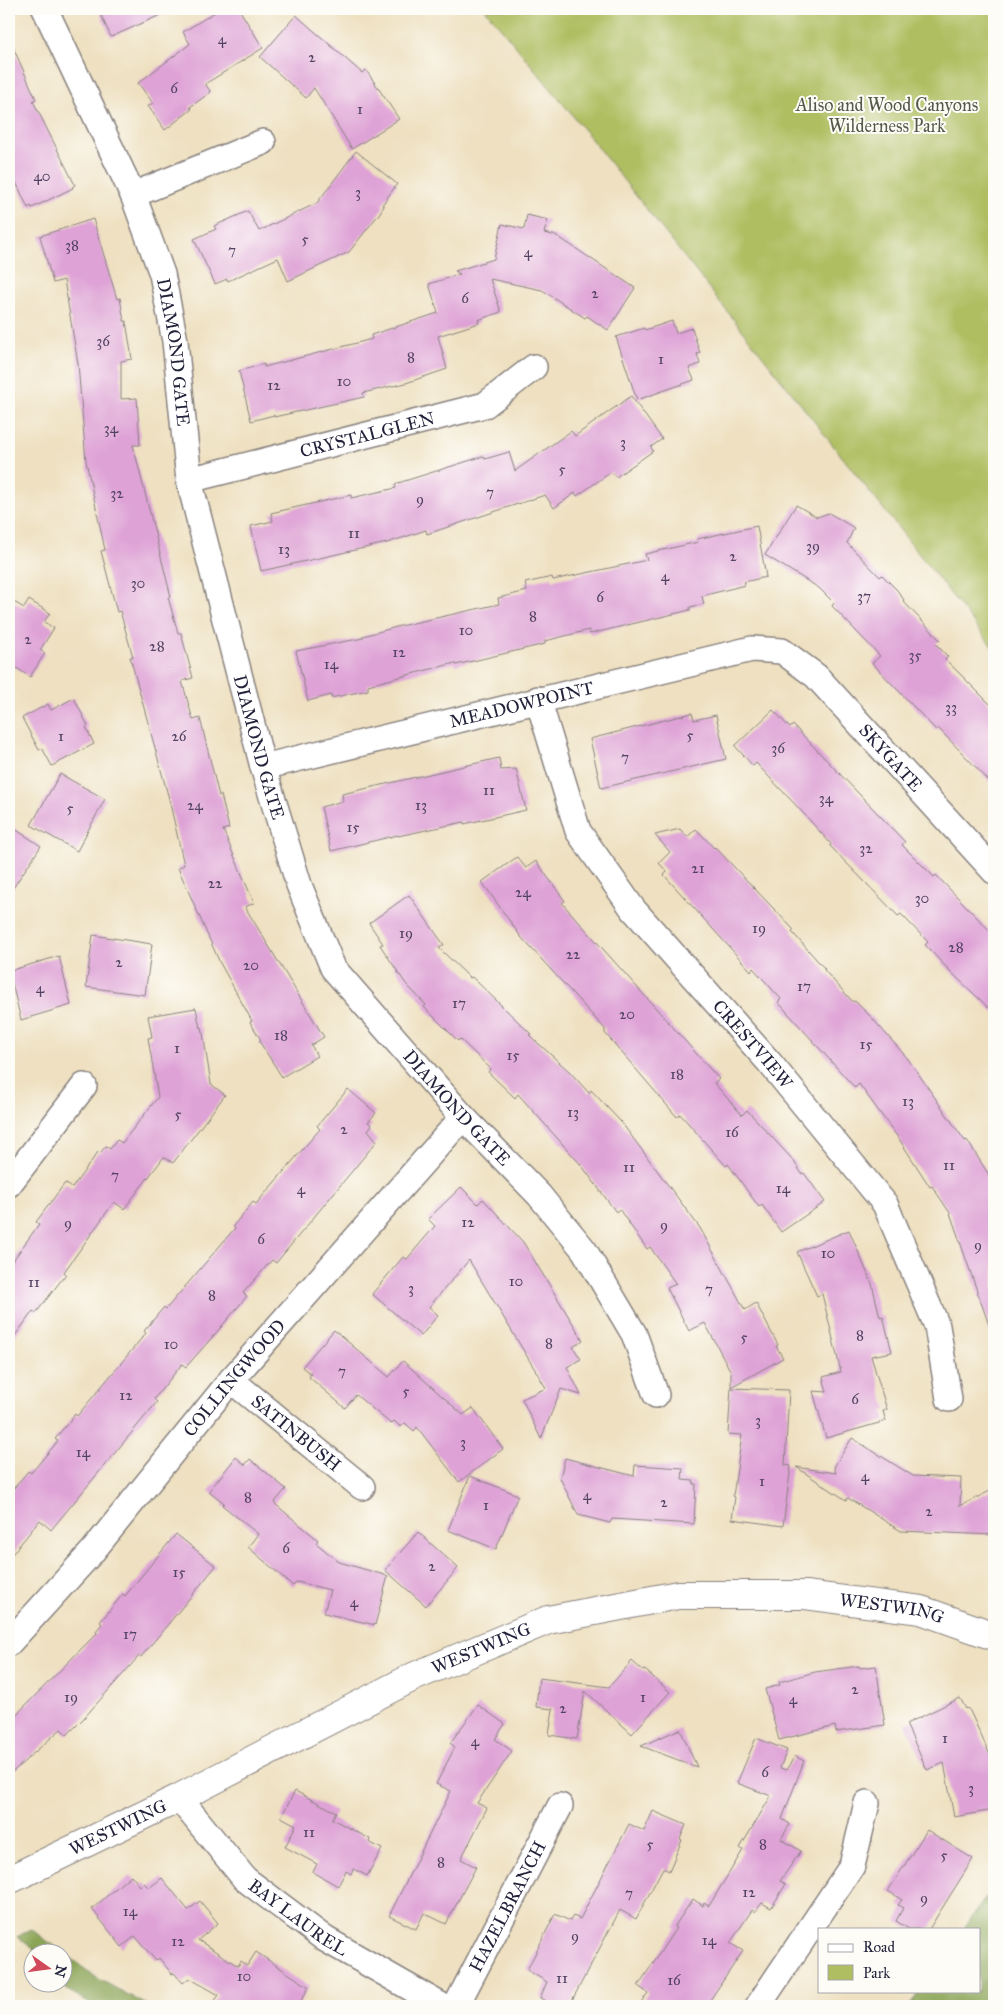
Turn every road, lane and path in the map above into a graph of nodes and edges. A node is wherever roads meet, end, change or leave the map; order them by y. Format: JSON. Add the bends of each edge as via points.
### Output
{"nodes":[{"id":1,"x":45,"y":9,"type":"edge"},
{"id":2,"x":263,"y":142,"type":"dead end"},
{"id":3,"x":133,"y":195,"type":"junction"},
{"id":4,"x":534,"y":367,"type":"dead end"},
{"id":5,"x":189,"y":480,"type":"junction"},
{"id":6,"x":782,"y":651,"type":"joint"},
{"id":7,"x":538,"y":699,"type":"junction"},
{"id":8,"x":263,"y":767,"type":"junction"},
{"id":9,"x":994,"y":872,"type":"edge"},
{"id":10,"x":84,"y":1086,"type":"dead end"},
{"id":11,"x":463,"y":1118,"type":"junction"},
{"id":12,"x":9,"y":1184,"type":"edge"},
{"id":13,"x":231,"y":1380,"type":"junction"},
{"id":14,"x":656,"y":1395,"type":"dead end"},
{"id":15,"x":949,"y":1399,"type":"dead end"},
{"id":16,"x":362,"y":1488,"type":"dead end"},
{"id":17,"x":994,"y":1636,"type":"edge"},
{"id":18,"x":9,"y":1643,"type":"edge"},
{"id":19,"x":178,"y":1798,"type":"junction"},
{"id":20,"x":867,"y":1803,"type":"dead end"},
{"id":21,"x":560,"y":1806,"type":"dead end"},
{"id":22,"x":9,"y":1880,"type":"edge"},
{"id":23,"x":442,"y":2006,"type":"edge"},
{"id":24,"x":456,"y":2006,"type":"edge"},
{"id":25,"x":758,"y":2006,"type":"edge"}],
"edges":[{"from":1,"to":3,"type":"street","name":"DIAMOND GATE"},
{"from":2,"to":3,"type":"street"},
{"from":3,"to":5,"type":"street","name":"DIAMOND GATE","via":[[162,274],[175,341]]},
{"from":4,"to":5,"type":"street","name":"CRYSTALGLEN","via":[[485,405]]},
{"from":5,"to":8,"type":"street","name":"DIAMOND GATE"},
{"from":6,"to":7,"type":"street","name":"MEADOWPOINT","via":[[752,649]]},
{"from":6,"to":9,"type":"street","name":"SKYGATE","via":[[816,676]]},
{"from":7,"to":8,"type":"street","name":"MEADOWPOINT"},
{"from":7,"to":15,"type":"street","name":"CRESTVIEW","via":[[578,831],[633,908],[769,1062],[885,1204],[937,1326]]},
{"from":8,"to":11,"type":"street","name":"DIAMOND GATE","via":[[299,885],[333,968]]},
{"from":10,"to":12,"type":"street"},
{"from":11,"to":13,"type":"street","name":"COLLINGWOOD"},
{"from":11,"to":14,"type":"street","name":"DIAMOND GATE","via":[[539,1195],[584,1250],[634,1334]]},
{"from":13,"to":16,"type":"street","name":"SATINBUSH"},
{"from":13,"to":18,"type":"street","name":"COLLINGWOOD","via":[[92,1552]]},
{"from":17,"to":19,"type":"street","name":"WESTWING","via":[[921,1610],[805,1595],[678,1595],[548,1620],[413,1677]]},
{"from":19,"to":22,"type":"street","name":"WESTWING"},
{"from":19,"to":23,"type":"street","name":"BAY LAUREL","via":[[245,1879],[325,1939]]},
{"from":20,"to":25,"type":"street","via":[[852,1866]]},
{"from":21,"to":24,"type":"street","name":"HAZELBRANCH"}]}
